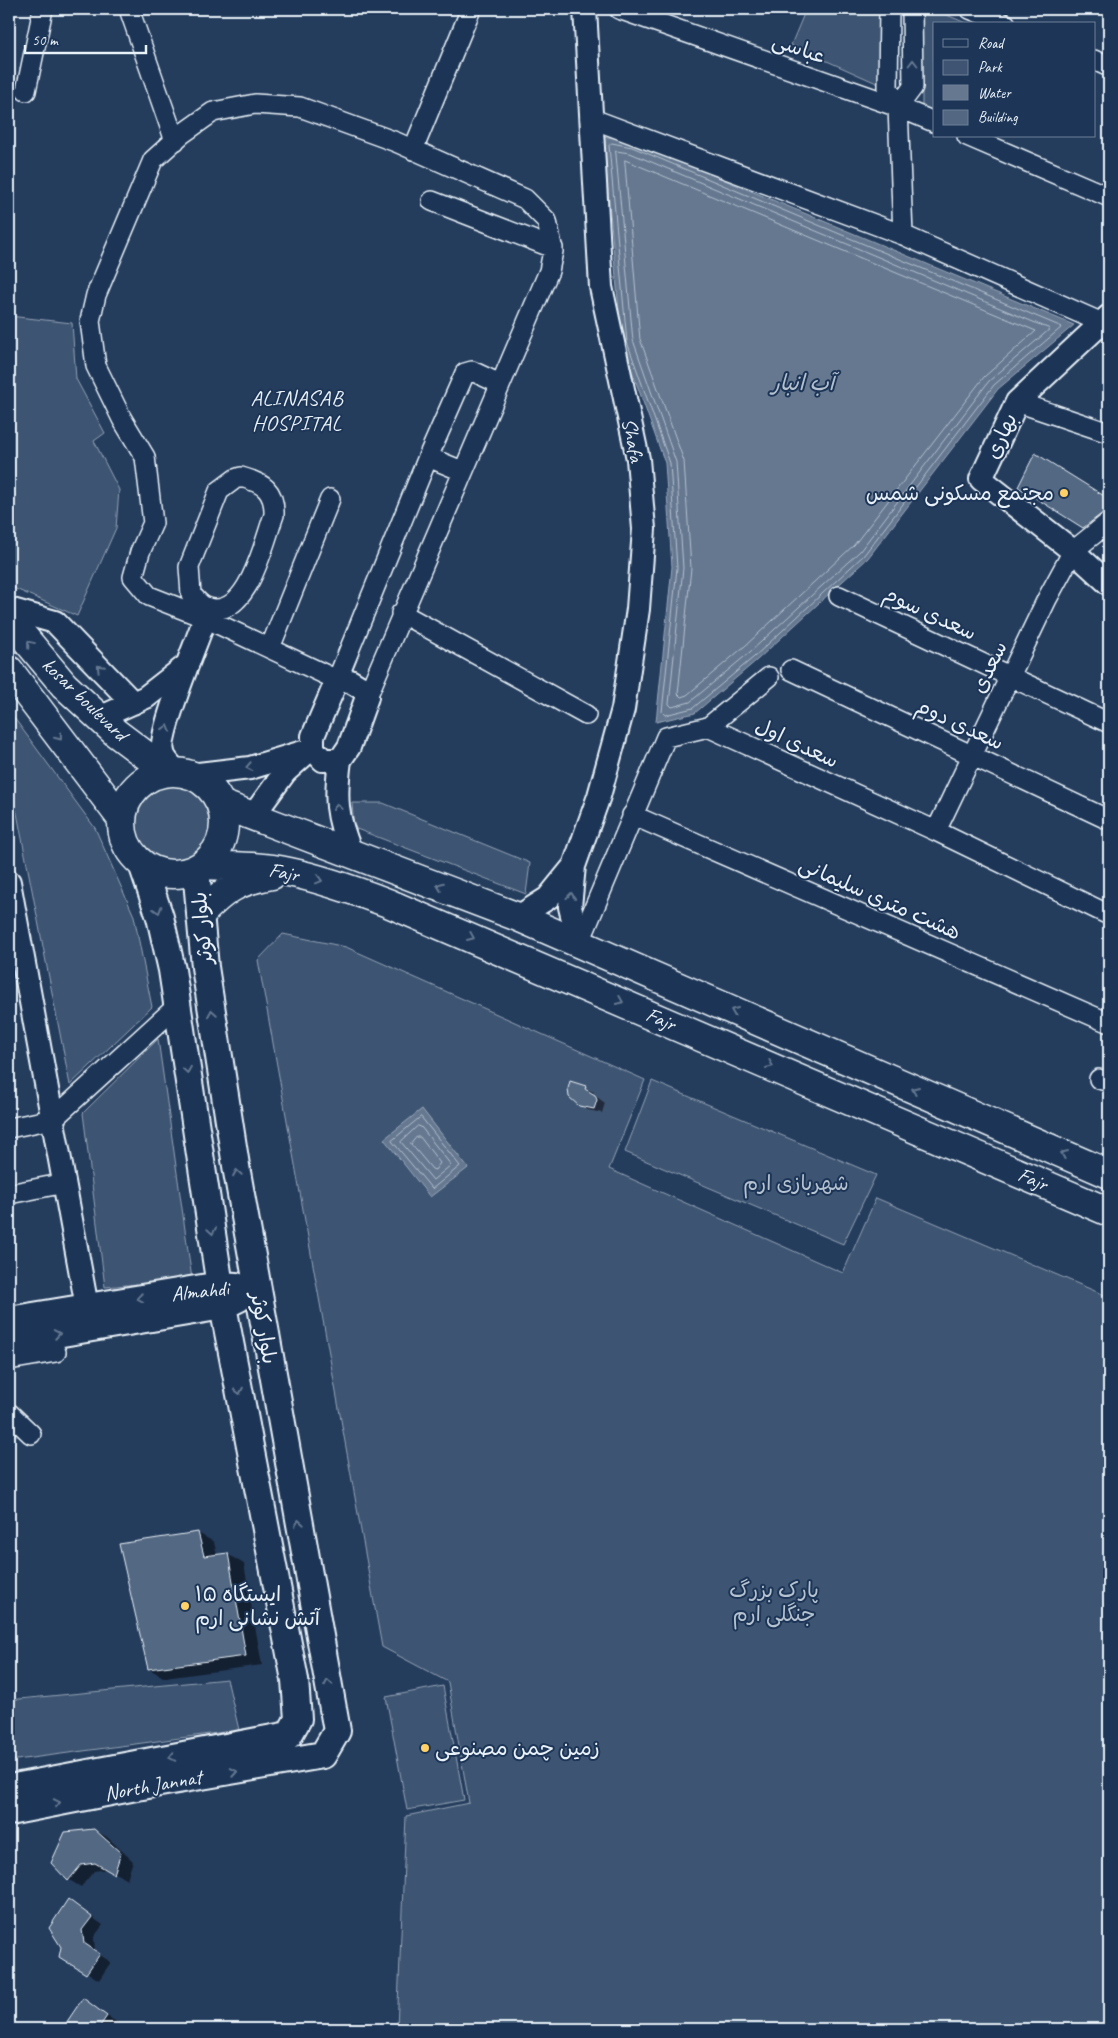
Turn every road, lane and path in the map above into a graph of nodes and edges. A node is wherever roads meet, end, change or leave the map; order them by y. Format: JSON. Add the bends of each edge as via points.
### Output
{"nodes":[{"id":1,"x":43,"y":9,"type":"edge"},
{"id":2,"x":129,"y":9,"type":"edge"},
{"id":3,"x":471,"y":9,"type":"edge"},
{"id":4,"x":585,"y":9,"type":"edge"},
{"id":5,"x":619,"y":9,"type":"edge"},
{"id":6,"x":889,"y":9,"type":"edge"},
{"id":7,"x":912,"y":9,"type":"edge"},
{"id":8,"x":970,"y":9,"type":"edge"},
{"id":9,"x":1001,"y":22,"type":"edge"},
{"id":10,"x":1096,"y":61,"type":"edge"},
{"id":11,"x":1109,"y":67,"type":"edge"},
{"id":12,"x":26,"y":91,"type":"dead end"},
{"id":13,"x":898,"y":107,"type":"junction"},
{"id":14,"x":590,"y":118,"type":"junction"},
{"id":15,"x":933,"y":122,"type":"edge"},
{"id":16,"x":972,"y":138,"type":"edge"},
{"id":17,"x":175,"y":141,"type":"junction"},
{"id":18,"x":413,"y":150,"type":"junction"},
{"id":19,"x":1109,"y":197,"type":"edge"},
{"id":20,"x":432,"y":201,"type":"dead end"},
{"id":21,"x":903,"y":235,"type":"junction"},
{"id":22,"x":553,"y":248,"type":"junction"},
{"id":23,"x":1107,"y":322,"type":"edge"},
{"id":24,"x":500,"y":384,"type":"junction"},
{"id":25,"x":1017,"y":402,"type":"junction"},
{"id":26,"x":1109,"y":433,"type":"edge"},
{"id":27,"x":428,"y":457,"type":"junction"},
{"id":28,"x":462,"y":471,"type":"junction"},
{"id":29,"x":330,"y":500,"type":"dead end"},
{"id":30,"x":1109,"y":522,"type":"edge"},
{"id":31,"x":1073,"y":550,"type":"junction"},
{"id":32,"x":1109,"y":584,"type":"edge"},
{"id":33,"x":839,"y":596,"type":"dead end"},
{"id":34,"x":9,"y":609,"type":"edge"},
{"id":35,"x":212,"y":614,"type":"junction"},
{"id":36,"x":401,"y":614,"type":"junction"},
{"id":37,"x":9,"y":619,"type":"edge"},
{"id":38,"x":270,"y":648,"type":"junction"},
{"id":39,"x":189,"y":662,"type":"junction"},
{"id":40,"x":9,"y":670,"type":"edge"},
{"id":41,"x":791,"y":670,"type":"dead end"},
{"id":42,"x":1010,"y":676,"type":"junction"},
{"id":43,"x":769,"y":677,"type":"dead end"},
{"id":44,"x":337,"y":680,"type":"junction"},
{"id":45,"x":64,"y":685,"type":"junction"},
{"id":46,"x":366,"y":697,"type":"junction"},
{"id":47,"x":133,"y":703,"type":"junction"},
{"id":48,"x":38,"y":710,"type":"junction"},
{"id":49,"x":586,"y":715,"type":"dead end"},
{"id":50,"x":99,"y":718,"type":"junction"},
{"id":51,"x":1109,"y":723,"type":"edge"},
{"id":52,"x":708,"y":727,"type":"junction"},
{"id":53,"x":313,"y":749,"type":"junction"},
{"id":54,"x":972,"y":755,"type":"junction"},
{"id":55,"x":340,"y":760,"type":"junction"},
{"id":56,"x":178,"y":773,"type":"junction"},
{"id":57,"x":220,"y":804,"type":"junction"},
{"id":58,"x":632,"y":815,"type":"junction"},
{"id":59,"x":253,"y":816,"type":"junction"},
{"id":60,"x":121,"y":818,"type":"junction"},
{"id":61,"x":1109,"y":820,"type":"edge"},
{"id":62,"x":936,"y":831,"type":"junction"},
{"id":63,"x":351,"y":852,"type":"junction"},
{"id":64,"x":142,"y":864,"type":"junction"},
{"id":65,"x":574,"y":866,"type":"junction"},
{"id":66,"x":199,"y":867,"type":"junction"},
{"id":67,"x":290,"y":872,"type":"junction"},
{"id":68,"x":9,"y":882,"type":"edge"},
{"id":69,"x":201,"y":914,"type":"junction"},
{"id":70,"x":1109,"y":915,"type":"edge"},
{"id":71,"x":518,"y":917,"type":"junction"},
{"id":72,"x":578,"y":944,"type":"junction"},
{"id":73,"x":177,"y":1006,"type":"junction"},
{"id":74,"x":1109,"y":1023,"type":"edge"},
{"id":75,"x":53,"y":1119,"type":"junction"},
{"id":76,"x":9,"y":1128,"type":"edge"},
{"id":77,"x":1109,"y":1174,"type":"edge"},
{"id":78,"x":65,"y":1183,"type":"junction"},
{"id":79,"x":9,"y":1194,"type":"edge"},
{"id":80,"x":1107,"y":1204,"type":"edge"},
{"id":81,"x":257,"y":1288,"type":"junction"},
{"id":82,"x":221,"y":1296,"type":"junction"},
{"id":83,"x":87,"y":1307,"type":"junction"},
{"id":84,"x":9,"y":1320,"type":"edge"},
{"id":85,"x":9,"y":1342,"type":"edge"},
{"id":86,"x":56,"y":1352,"type":"dead end"},
{"id":87,"x":9,"y":1360,"type":"edge"},
{"id":88,"x":9,"y":1413,"type":"edge"},
{"id":89,"x":31,"y":1434,"type":"dead end"},
{"id":90,"x":289,"y":1735,"type":"junction"},
{"id":91,"x":297,"y":1760,"type":"junction"},
{"id":92,"x":9,"y":1788,"type":"edge"},
{"id":93,"x":9,"y":1812,"type":"edge"}],
"edges":[{"from":1,"to":12,"type":"street"},
{"from":2,"to":17,"type":"street"},
{"from":3,"to":18,"type":"street"},
{"from":4,"to":14,"type":"street","name":"Shafa"},
{"from":5,"to":13,"type":"street","name":"عباسی"},
{"from":6,"to":13,"type":"street","via":[[888,88]]},
{"from":13,"to":7,"type":"street","one_way":true,"via":[[913,87]]},
{"from":8,"to":9,"type":"street"},
{"from":10,"to":11,"type":"street"},
{"from":13,"to":15,"type":"street","name":"عباسی"},
{"from":13,"to":21,"type":"street"},
{"from":14,"to":21,"type":"street"},
{"from":14,"to":65,"type":"street","name":"Shafa","via":[[601,287],[638,458],[644,529],[638,609],[623,709],[599,796]]},
{"from":16,"to":19,"type":"street"},
{"from":17,"to":18,"type":"street","via":[[213,112],[255,104],[300,106]]},
{"from":17,"to":35,"type":"street","via":[[153,160],[96,295],[90,321],[96,366],[145,457],[153,524],[133,577],[149,596]]},
{"from":18,"to":22,"type":"street","via":[[526,198],[547,220]]},
{"from":20,"to":22,"type":"street"},
{"from":21,"to":23,"type":"street"},
{"from":22,"to":24,"type":"street","via":[[549,271]]},
{"from":23,"to":25,"type":"street","name":"بهاری"},
{"from":24,"to":27,"type":"street","via":[[472,371],[465,372]]},
{"from":24,"to":28,"type":"street"},
{"from":25,"to":26,"type":"street"},
{"from":25,"to":31,"type":"street","name":"بهاری","via":[[981,479]]},
{"from":27,"to":28,"type":"street"},
{"from":27,"to":44,"type":"street"},
{"from":28,"to":36,"type":"street"},
{"from":29,"to":38,"type":"street"},
{"from":30,"to":31,"type":"street"},
{"from":31,"to":32,"type":"street"},
{"from":31,"to":42,"type":"street","name":"سعدی"},
{"from":33,"to":42,"type":"street","name":"سعدی سوم"},
{"from":47,"to":34,"type":"street","one_way":true,"via":[[55,622]]},
{"from":35,"to":35,"type":"street","via":[[191,594],[189,567],[219,492],[241,476],[266,488],[274,502],[274,515],[245,592],[232,605]]},
{"from":35,"to":38,"type":"street"},
{"from":35,"to":39,"type":"street"},
{"from":36,"to":46,"type":"street"},
{"from":36,"to":49,"type":"street"},
{"from":45,"to":37,"type":"main road","name":"kosar boulevard","one_way":true},
{"from":38,"to":44,"type":"street"},
{"from":39,"to":47,"type":"street","via":[[166,682]]},
{"from":56,"to":39,"type":"street","one_way":true,"via":[[163,753],[163,740]]},
{"from":40,"to":48,"type":"main road"},
{"from":41,"to":54,"type":"street","name":"سعدی دوم"},
{"from":42,"to":51,"type":"street","name":"سعدی سوم"},
{"from":42,"to":54,"type":"street","name":"سعدی"},
{"from":43,"to":52,"type":"street"},
{"from":44,"to":46,"type":"street","via":[[350,681],[365,690]]},
{"from":44,"to":53,"type":"street","via":[[313,736]]},
{"from":45,"to":48,"type":"main road","via":[[65,696],[60,706],[50,712]]},
{"from":45,"to":50,"type":"main road","name":"kosar boulevard"},
{"from":46,"to":55,"type":"street","via":[[349,747]]},
{"from":47,"to":50,"type":"street"},
{"from":48,"to":60,"type":"main road","one_way":true},
{"from":50,"to":56,"type":"main road","name":"kosar boulevard"},
{"from":52,"to":58,"type":"street","via":[[666,737]]},
{"from":52,"to":62,"type":"street","name":"سعدی اول"},
{"from":53,"to":55,"type":"street","via":[[323,760]]},
{"from":53,"to":56,"type":"street","one_way":true,"via":[[250,768]]},
{"from":53,"to":59,"type":"street","via":[[285,772]]},
{"from":54,"to":61,"type":"street","name":"سعدی دوم"},
{"from":54,"to":62,"type":"street","name":"سعدی"},
{"from":63,"to":55,"type":"street","one_way":true,"via":[[338,820],[336,801]]},
{"from":56,"to":57,"type":"main road","via":[[203,781]]},
{"from":56,"to":60,"type":"main road","via":[[154,775],[137,787],[125,804]]},
{"from":57,"to":59,"type":"main road","name":"Fajr"},
{"from":57,"to":66,"type":"main road","via":[[224,821],[222,838],[214,854]]},
{"from":58,"to":72,"type":"street"},
{"from":58,"to":74,"type":"street","name":"هشت متری سلیمانی"},
{"from":59,"to":63,"type":"main road","name":"Fajr"},
{"from":60,"to":64,"type":"main road","via":[[130,852]]},
{"from":62,"to":70,"type":"street","name":"سعدی اول"},
{"from":71,"to":63,"type":"main road","name":"Fajr","one_way":true},
{"from":64,"to":66,"type":"main road","via":[[168,874]]},
{"from":64,"to":73,"type":"main road","name":"بلوار کوثر","one_way":true,"via":[[160,916]]},
{"from":65,"to":71,"type":"street","via":[[548,898]]},
{"from":72,"to":65,"type":"street","one_way":true,"via":[[570,907]]},
{"from":66,"to":67,"type":"main road","name":"Fajr"},
{"from":66,"to":69,"type":"main road","name":"بلوار کوثر"},
{"from":67,"to":69,"type":"main road","via":[[255,878],[222,892]]},
{"from":67,"to":80,"type":"main road","name":"Fajr","one_way":true,"via":[[337,885],[439,923]]},
{"from":68,"to":75,"type":"street"},
{"from":81,"to":69,"type":"main road","name":"بلوار کوثر","one_way":true,"via":[[205,967]]},
{"from":71,"to":72,"type":"main road","name":"Fajr"},
{"from":77,"to":72,"type":"main road","name":"Fajr","one_way":true},
{"from":73,"to":75,"type":"street"},
{"from":73,"to":82,"type":"main road","name":"بلوار کوثر","one_way":true},
{"from":75,"to":76,"type":"street"},
{"from":75,"to":78,"type":"street"},
{"from":78,"to":79,"type":"street"},
{"from":78,"to":83,"type":"street"},
{"from":81,"to":82,"type":"main road","name":"Almahdi"},
{"from":91,"to":81,"type":"main road","name":"بلوار کوثر","one_way":true,"via":[[323,1755],[337,1731]]},
{"from":82,"to":83,"type":"main road","name":"Almahdi","one_way":true},
{"from":85,"to":82,"type":"main road","name":"Almahdi","one_way":true},
{"from":82,"to":90,"type":"main road","name":"بلوار کوثر","one_way":true,"via":[[295,1680],[298,1719]]},
{"from":83,"to":84,"type":"main road","name":"Almahdi"},
{"from":86,"to":87,"type":"street"},
{"from":88,"to":89,"type":"street"},
{"from":90,"to":91,"type":"main road"},
{"from":90,"to":92,"type":"main road","one_way":true},
{"from":93,"to":91,"type":"main road","name":"North Jannat","one_way":true}]}
